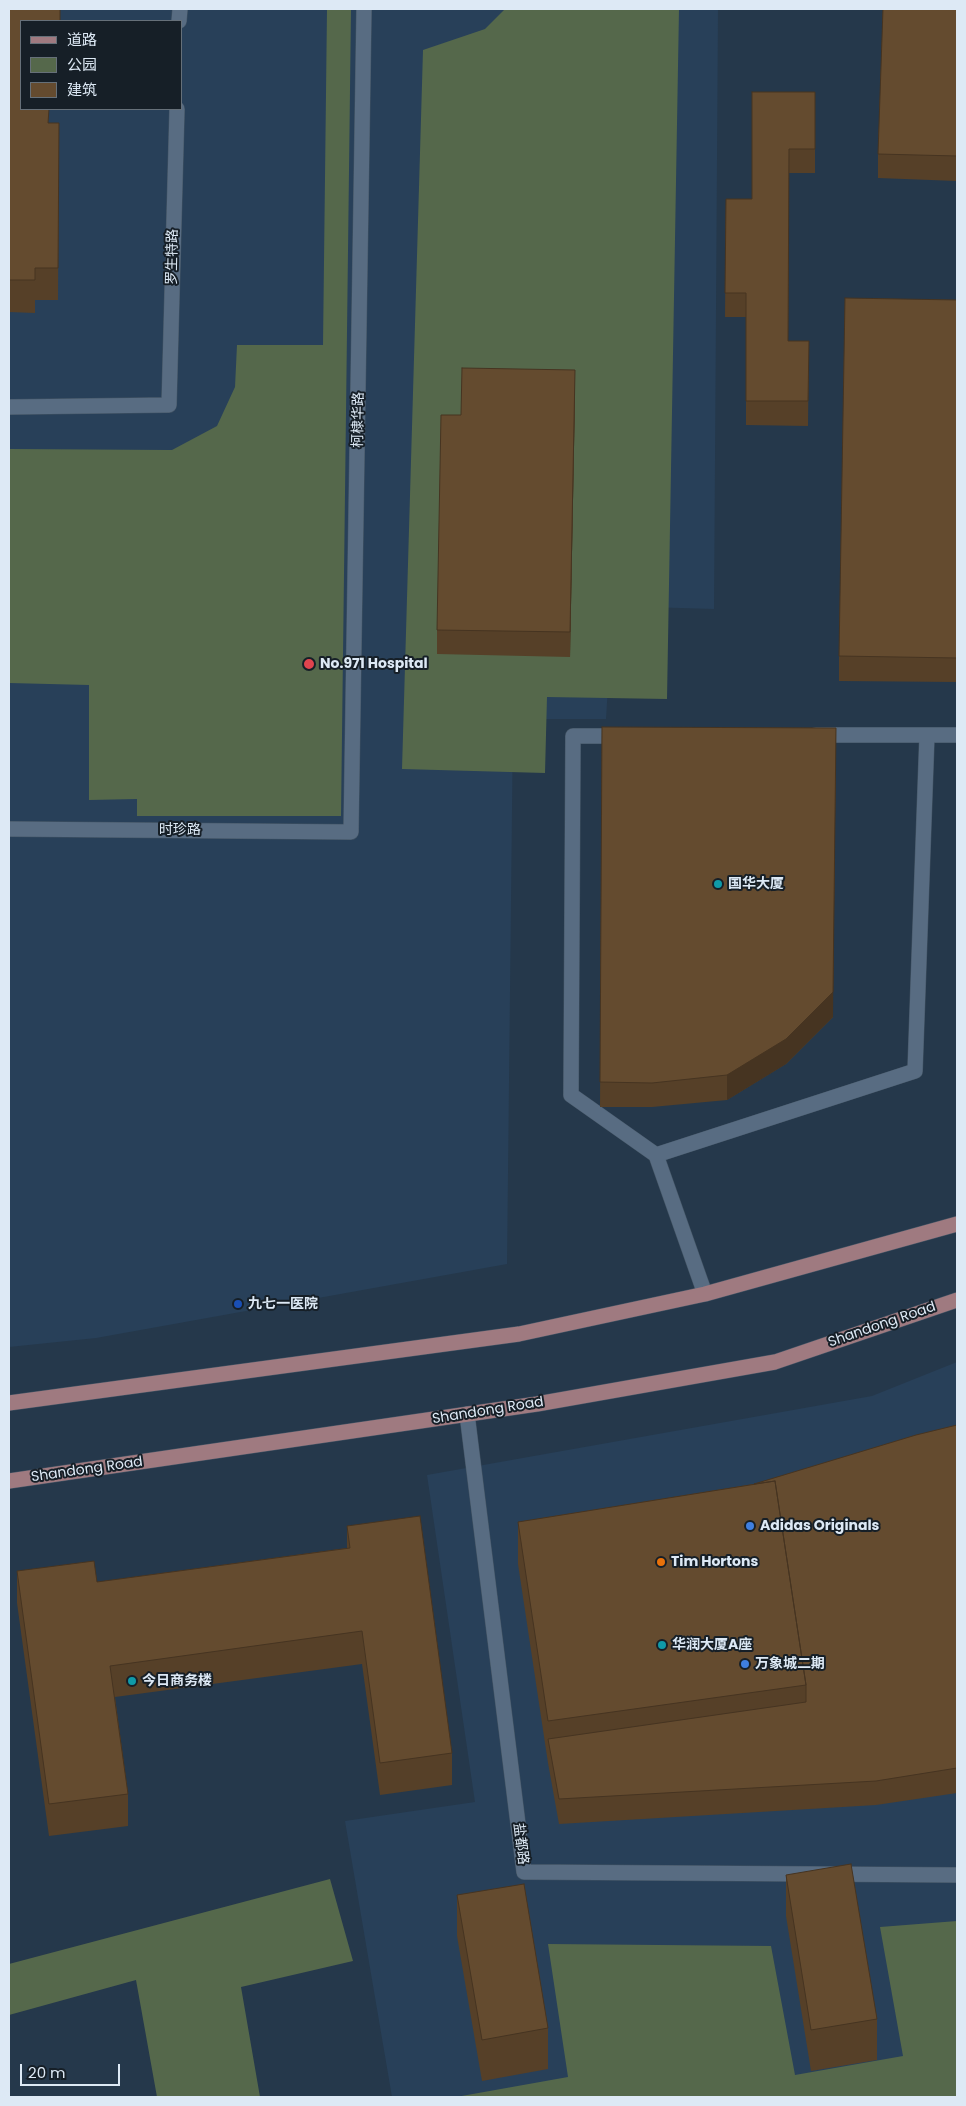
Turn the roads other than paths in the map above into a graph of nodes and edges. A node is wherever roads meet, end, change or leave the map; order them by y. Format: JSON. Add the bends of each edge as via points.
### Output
{"nodes":[{"id":1,"x":364,"y":9,"type":"edge"},
{"id":2,"x":177,"y":110,"type":"edge"},
{"id":3,"x":9,"y":407,"type":"edge"},
{"id":4,"x":927,"y":735,"type":"junction"},
{"id":5,"x":632,"y":736,"type":"edge"},
{"id":6,"x":799,"y":736,"type":"edge"},
{"id":7,"x":957,"y":736,"type":"edge"},
{"id":8,"x":9,"y":829,"type":"edge"},
{"id":9,"x":351,"y":832,"type":"joint"},
{"id":10,"x":656,"y":1155,"type":"junction"},
{"id":11,"x":957,"y":1224,"type":"edge"},
{"id":12,"x":705,"y":1294,"type":"junction"},
{"id":13,"x":957,"y":1300,"type":"edge"},
{"id":14,"x":9,"y":1403,"type":"edge"},
{"id":15,"x":467,"y":1414,"type":"junction"},
{"id":16,"x":9,"y":1481,"type":"edge"},
{"id":17,"x":957,"y":1875,"type":"edge"}],
"edges":[{"from":1,"to":9,"type":"street","name":"柯棣华路"},
{"from":2,"to":3,"type":"street","name":"罗生特路","via":[[170,405]]},
{"from":4,"to":6,"type":"street"},
{"from":4,"to":7,"type":"street"},
{"from":4,"to":10,"type":"street","via":[[915,1071]]},
{"from":5,"to":10,"type":"street","via":[[573,736],[571,1095]]},
{"from":8,"to":9,"type":"street","name":"时珍路"},
{"from":10,"to":12,"type":"street"},
{"from":11,"to":12,"type":"main road"},
{"from":12,"to":14,"type":"main road","via":[[519,1334]]},
{"from":13,"to":15,"type":"main road","name":"Shandong Road","via":[[775,1362]]},
{"from":15,"to":16,"type":"main road","name":"Shandong Road"},
{"from":15,"to":17,"type":"street","name":"盐都路","via":[[524,1872]]}]}
